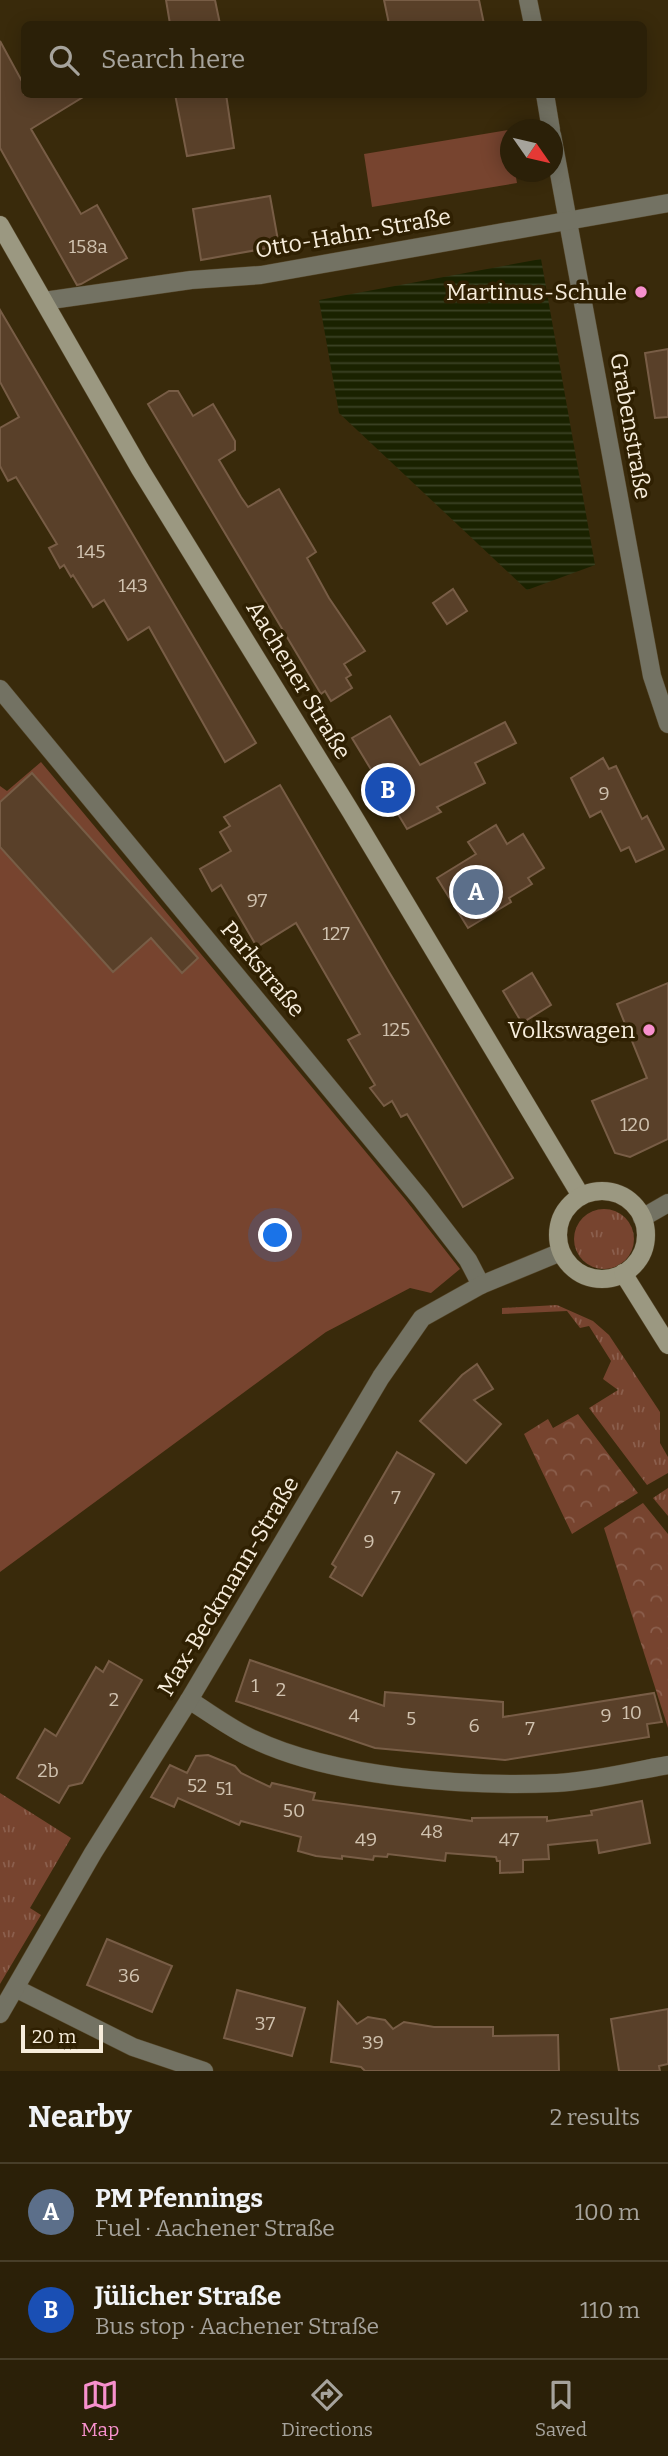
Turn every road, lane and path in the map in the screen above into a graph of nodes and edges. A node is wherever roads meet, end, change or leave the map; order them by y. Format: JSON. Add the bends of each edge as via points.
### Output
{"nodes":[{"id":1,"x":528,"y":0,"type":"edge"},
{"id":2,"x":532,"y":21,"type":"edge"},
{"id":3,"x":546,"y":98,"type":"edge"},
{"id":4,"x":549,"y":119,"type":"edge"},
{"id":5,"x":561,"y":182,"type":"edge"},
{"id":6,"x":668,"y":203,"type":"edge"},
{"id":7,"x":568,"y":221,"type":"junction"},
{"id":8,"x":0,"y":225,"type":"edge"},
{"id":9,"x":44,"y":301,"type":"junction"},
{"id":10,"x":0,"y":690,"type":"edge"},
{"id":11,"x":668,"y":724,"type":"edge"},
{"id":12,"x":581,"y":1196,"type":"junction"},
{"id":13,"x":668,"y":1203,"type":"edge"},
{"id":14,"x":642,"y":1218,"type":"junction"},
{"id":15,"x":561,"y":1252,"type":"junction"},
{"id":16,"x":623,"y":1273,"type":"junction"},
{"id":17,"x":481,"y":1285,"type":"junction"},
{"id":18,"x":668,"y":1345,"type":"edge"},
{"id":19,"x":189,"y":1700,"type":"junction"},
{"id":20,"x":668,"y":1765,"type":"edge"},
{"id":21,"x":17,"y":1989,"type":"junction"},
{"id":22,"x":0,"y":2014,"type":"edge"},
{"id":23,"x":204,"y":2071,"type":"edge"}],
"edges":[{"from":1,"to":2,"type":"street"},
{"from":3,"to":4,"type":"street"},
{"from":5,"to":7,"type":"street","name":"Grabenstraße"},
{"from":6,"to":7,"type":"street","name":"Otto-Hahn-Straße"},
{"from":7,"to":9,"type":"street","name":"Otto-Hahn-Straße","via":[[261,275]]},
{"from":7,"to":11,"type":"street","name":"Grabenstraße","via":[[652,676]]},
{"from":8,"to":9,"type":"main road","name":"Aachener Straße"},
{"from":9,"to":12,"type":"main road","name":"Aachener Straße","via":[[140,469]]},
{"from":10,"to":17,"type":"street","name":"Parkstraße","via":[[421,1199],[468,1260]]},
{"from":12,"to":14,"type":"main road","via":[[609,1192],[623,1196]]},
{"from":12,"to":15,"type":"main road","via":[[560,1220]]},
{"from":13,"to":14,"type":"street"},
{"from":14,"to":16,"type":"main road","via":[[645,1243],[641,1255]]},
{"from":15,"to":16,"type":"main road","via":[[580,1273],[594,1278]]},
{"from":15,"to":17,"type":"street","name":"Max-Beckmann-Straße"},
{"from":16,"to":18,"type":"main road"},
{"from":17,"to":19,"type":"street","name":"Max-Beckmann-Straße","via":[[422,1318],[381,1377]]},
{"from":19,"to":20,"type":"street","via":[[253,1739],[306,1758],[390,1776],[471,1783],[559,1783]]},
{"from":19,"to":21,"type":"street","name":"Max-Beckmann-Straße","via":[[93,1853]]},
{"from":21,"to":22,"type":"street","name":"Max-Beckmann-Straße"},
{"from":21,"to":23,"type":"street","via":[[133,2047]]}]}
